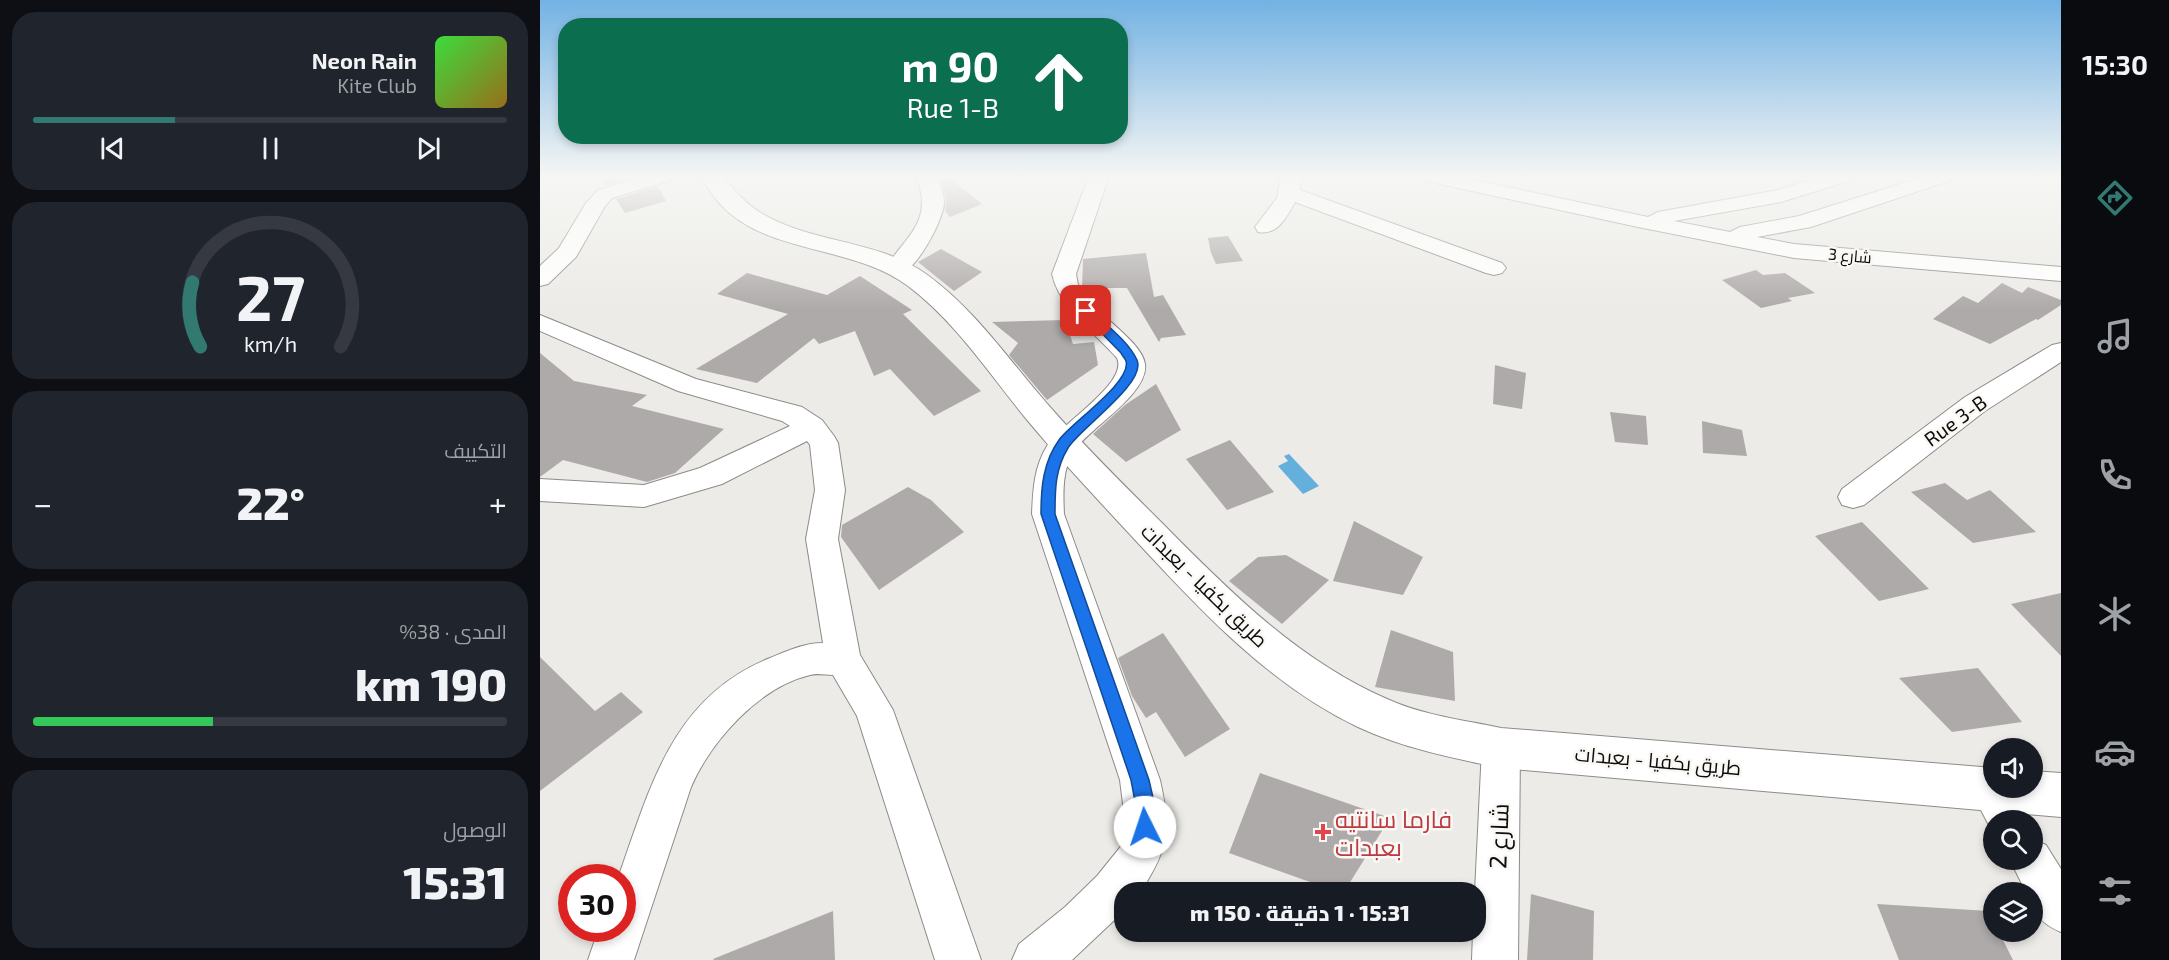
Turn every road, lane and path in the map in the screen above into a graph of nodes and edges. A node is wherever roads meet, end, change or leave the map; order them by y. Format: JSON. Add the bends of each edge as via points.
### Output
{"nodes":[{"id":1,"x":586,"y":221,"type":"edge"},
{"id":2,"x":757,"y":221,"type":"edge"},
{"id":3,"x":930,"y":221,"type":"edge"},
{"id":4,"x":1083,"y":221,"type":"edge"},
{"id":5,"x":1271,"y":221,"type":"edge"},
{"id":6,"x":1378,"y":221,"type":"edge"},
{"id":7,"x":1638,"y":221,"type":"edge"},
{"id":8,"x":1807,"y":221,"type":"edge"},
{"id":9,"x":1266,"y":227,"type":"dead end"},
{"id":10,"x":1716,"y":237,"type":"junction"},
{"id":11,"x":897,"y":267,"type":"junction"},
{"id":12,"x":1494,"y":268,"type":"dead end"},
{"id":13,"x":2061,"y":274,"type":"edge"},
{"id":14,"x":540,"y":279,"type":"edge"},
{"id":15,"x":540,"y":322,"type":"edge"},
{"id":16,"x":2061,"y":351,"type":"edge"},
{"id":17,"x":812,"y":427,"type":"junction"},
{"id":18,"x":1064,"y":442,"type":"junction"},
{"id":19,"x":540,"y":490,"type":"edge"},
{"id":20,"x":1853,"y":497,"type":"dead end"},
{"id":21,"x":843,"y":659,"type":"junction"},
{"id":22,"x":1501,"y":748,"type":"junction"},
{"id":23,"x":2061,"y":795,"type":"edge"},
{"id":24,"x":1999,"y":805,"type":"edge"},
{"id":25,"x":2037,"y":870,"type":"edge"},
{"id":26,"x":2061,"y":910,"type":"edge"},
{"id":27,"x":611,"y":960,"type":"edge"},
{"id":28,"x":958,"y":960,"type":"edge"},
{"id":29,"x":1035,"y":960,"type":"edge"},
{"id":30,"x":1495,"y":960,"type":"edge"}],
"edges":[{"from":1,"to":14,"type":"street","via":[[568,252]]},
{"from":2,"to":11,"type":"main road","name":"طريق بكفيا - بعبدات","via":[[798,238],[856,250]]},
{"from":3,"to":11,"type":"street"},
{"from":4,"to":18,"type":"street","via":[[1064,274],[1066,287],[1125,351],[1132,369],[1119,390]]},
{"from":5,"to":9,"type":"street"},
{"from":6,"to":12,"type":"street"},
{"from":7,"to":10,"type":"street","name":"شارع 3"},
{"from":8,"to":10,"type":"street"},
{"from":10,"to":13,"type":"street","name":"شارع 3","via":[[1794,251]]},
{"from":11,"to":18,"type":"main road","name":"طريق بكفيا - بعبدات","via":[[946,307]]},
{"from":15,"to":17,"type":"street","via":[[687,385],[792,414]]},
{"from":16,"to":20,"type":"street","name":"Rue 3-B","via":[[1974,404]]},
{"from":17,"to":19,"type":"street","via":[[711,476],[644,496]]},
{"from":17,"to":21,"type":"street","via":[[824,443],[830,490],[822,539]]},
{"from":18,"to":22,"type":"main road","name":"طريق بكفيا - بعبدات","via":[[1202,588],[1262,642],[1308,676],[1358,706],[1429,733]]},
{"from":18,"to":29,"type":"street","via":[[1048,483],[1048,514],[1140,780],[1146,812],[1144,842],[1133,867],[1103,902]]},
{"from":21,"to":27,"type":"street","via":[[809,660],[762,678],[703,729],[671,786]]},
{"from":21,"to":28,"type":"street","via":[[874,710]]},
{"from":22,"to":24,"type":"main road","name":"طريق بكفيا - بعبدات"},
{"from":22,"to":30,"type":"street","name":"شارع 2"},
{"from":23,"to":24,"type":"main road","name":"طريق بكفيا - بعبدات"},
{"from":25,"to":26,"type":"street"}]}
